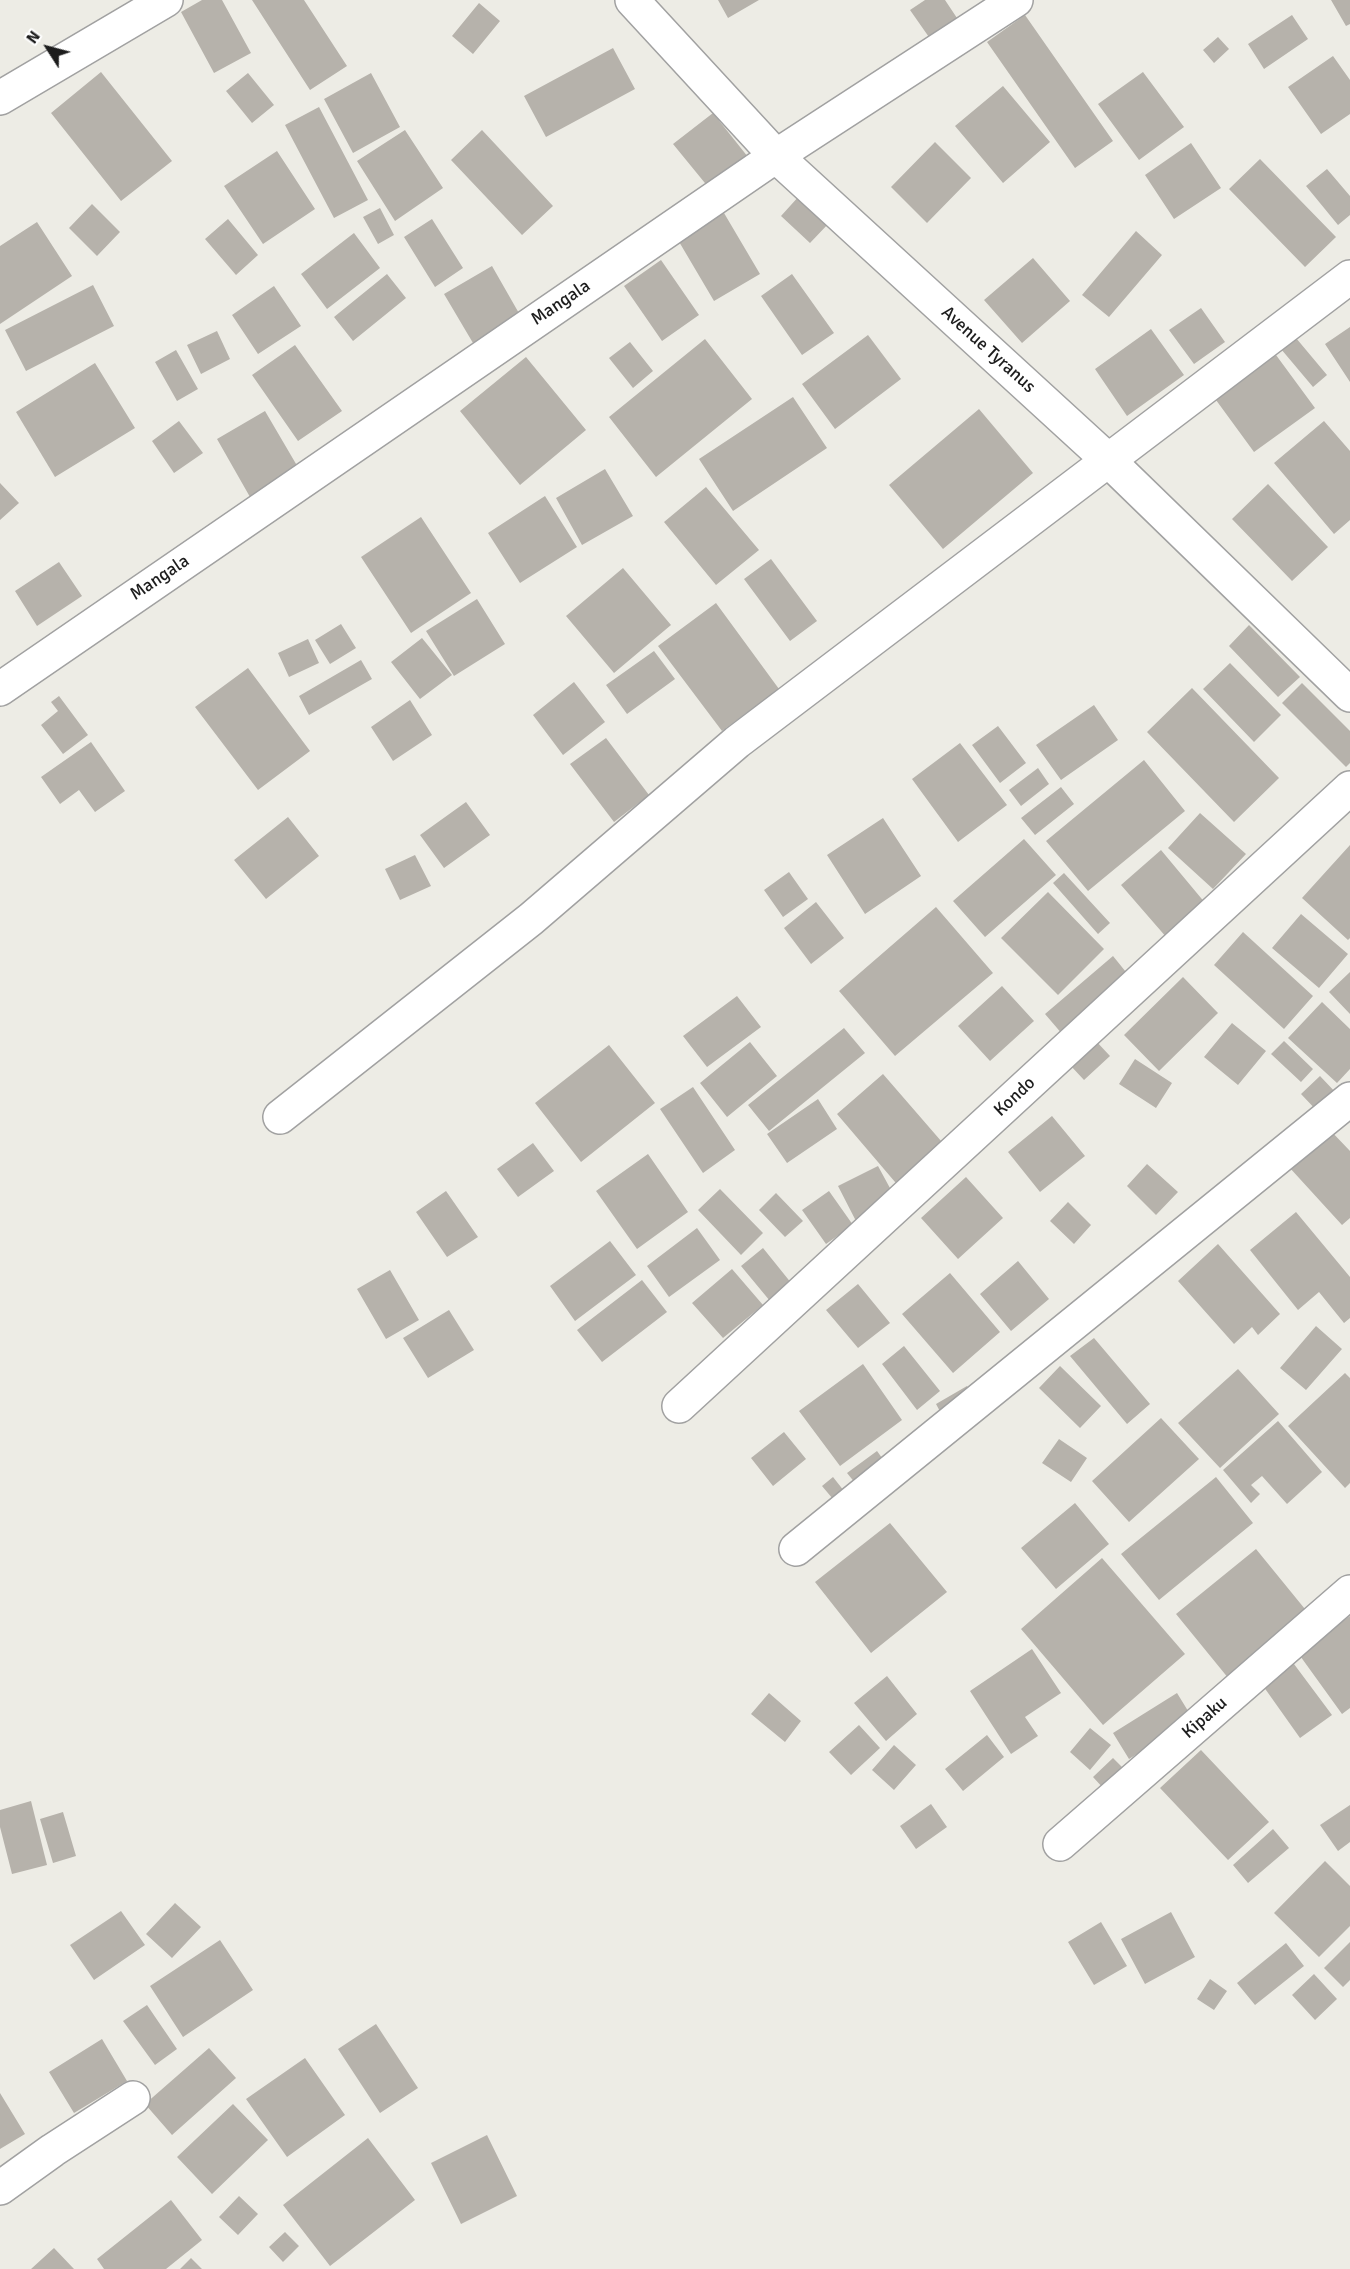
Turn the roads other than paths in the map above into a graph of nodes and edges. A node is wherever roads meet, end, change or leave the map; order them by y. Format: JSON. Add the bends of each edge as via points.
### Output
{"nodes":[{"id":1,"x":166,"y":0,"type":"edge"},
{"id":2,"x":632,"y":0,"type":"edge"},
{"id":3,"x":1016,"y":0,"type":"edge"},
{"id":4,"x":0,"y":98,"type":"edge"},
{"id":5,"x":776,"y":156,"type":"junction"},
{"id":6,"x":1350,"y":276,"type":"edge"},
{"id":7,"x":1108,"y":460,"type":"junction"},
{"id":8,"x":0,"y":689,"type":"edge"},
{"id":9,"x":1350,"y":695,"type":"edge"},
{"id":10,"x":1350,"y":788,"type":"edge"},
{"id":11,"x":1350,"y":1100,"type":"edge"},
{"id":12,"x":280,"y":1117,"type":"dead end"},
{"id":13,"x":679,"y":1406,"type":"dead end"},
{"id":14,"x":796,"y":1549,"type":"dead end"},
{"id":15,"x":1350,"y":1592,"type":"edge"},
{"id":16,"x":1060,"y":1844,"type":"dead end"},
{"id":17,"x":134,"y":2098,"type":"dead end"},
{"id":18,"x":0,"y":2188,"type":"edge"}],
"edges":[{"from":1,"to":4,"type":"street"},
{"from":2,"to":5,"type":"street","name":"Avenue Tyranus"},
{"from":3,"to":5,"type":"street","name":"Mangala"},
{"from":5,"to":7,"type":"street","name":"Avenue Tyranus"},
{"from":5,"to":8,"type":"street","name":"Mangala"},
{"from":6,"to":7,"type":"street"},
{"from":7,"to":9,"type":"street","name":"Avenue Tyranus"},
{"from":7,"to":12,"type":"street","via":[[737,742],[531,919]]},
{"from":10,"to":13,"type":"street","name":"Kondo"},
{"from":11,"to":14,"type":"street"},
{"from":15,"to":16,"type":"street","name":"Kipaku"},
{"from":17,"to":18,"type":"street"}]}
